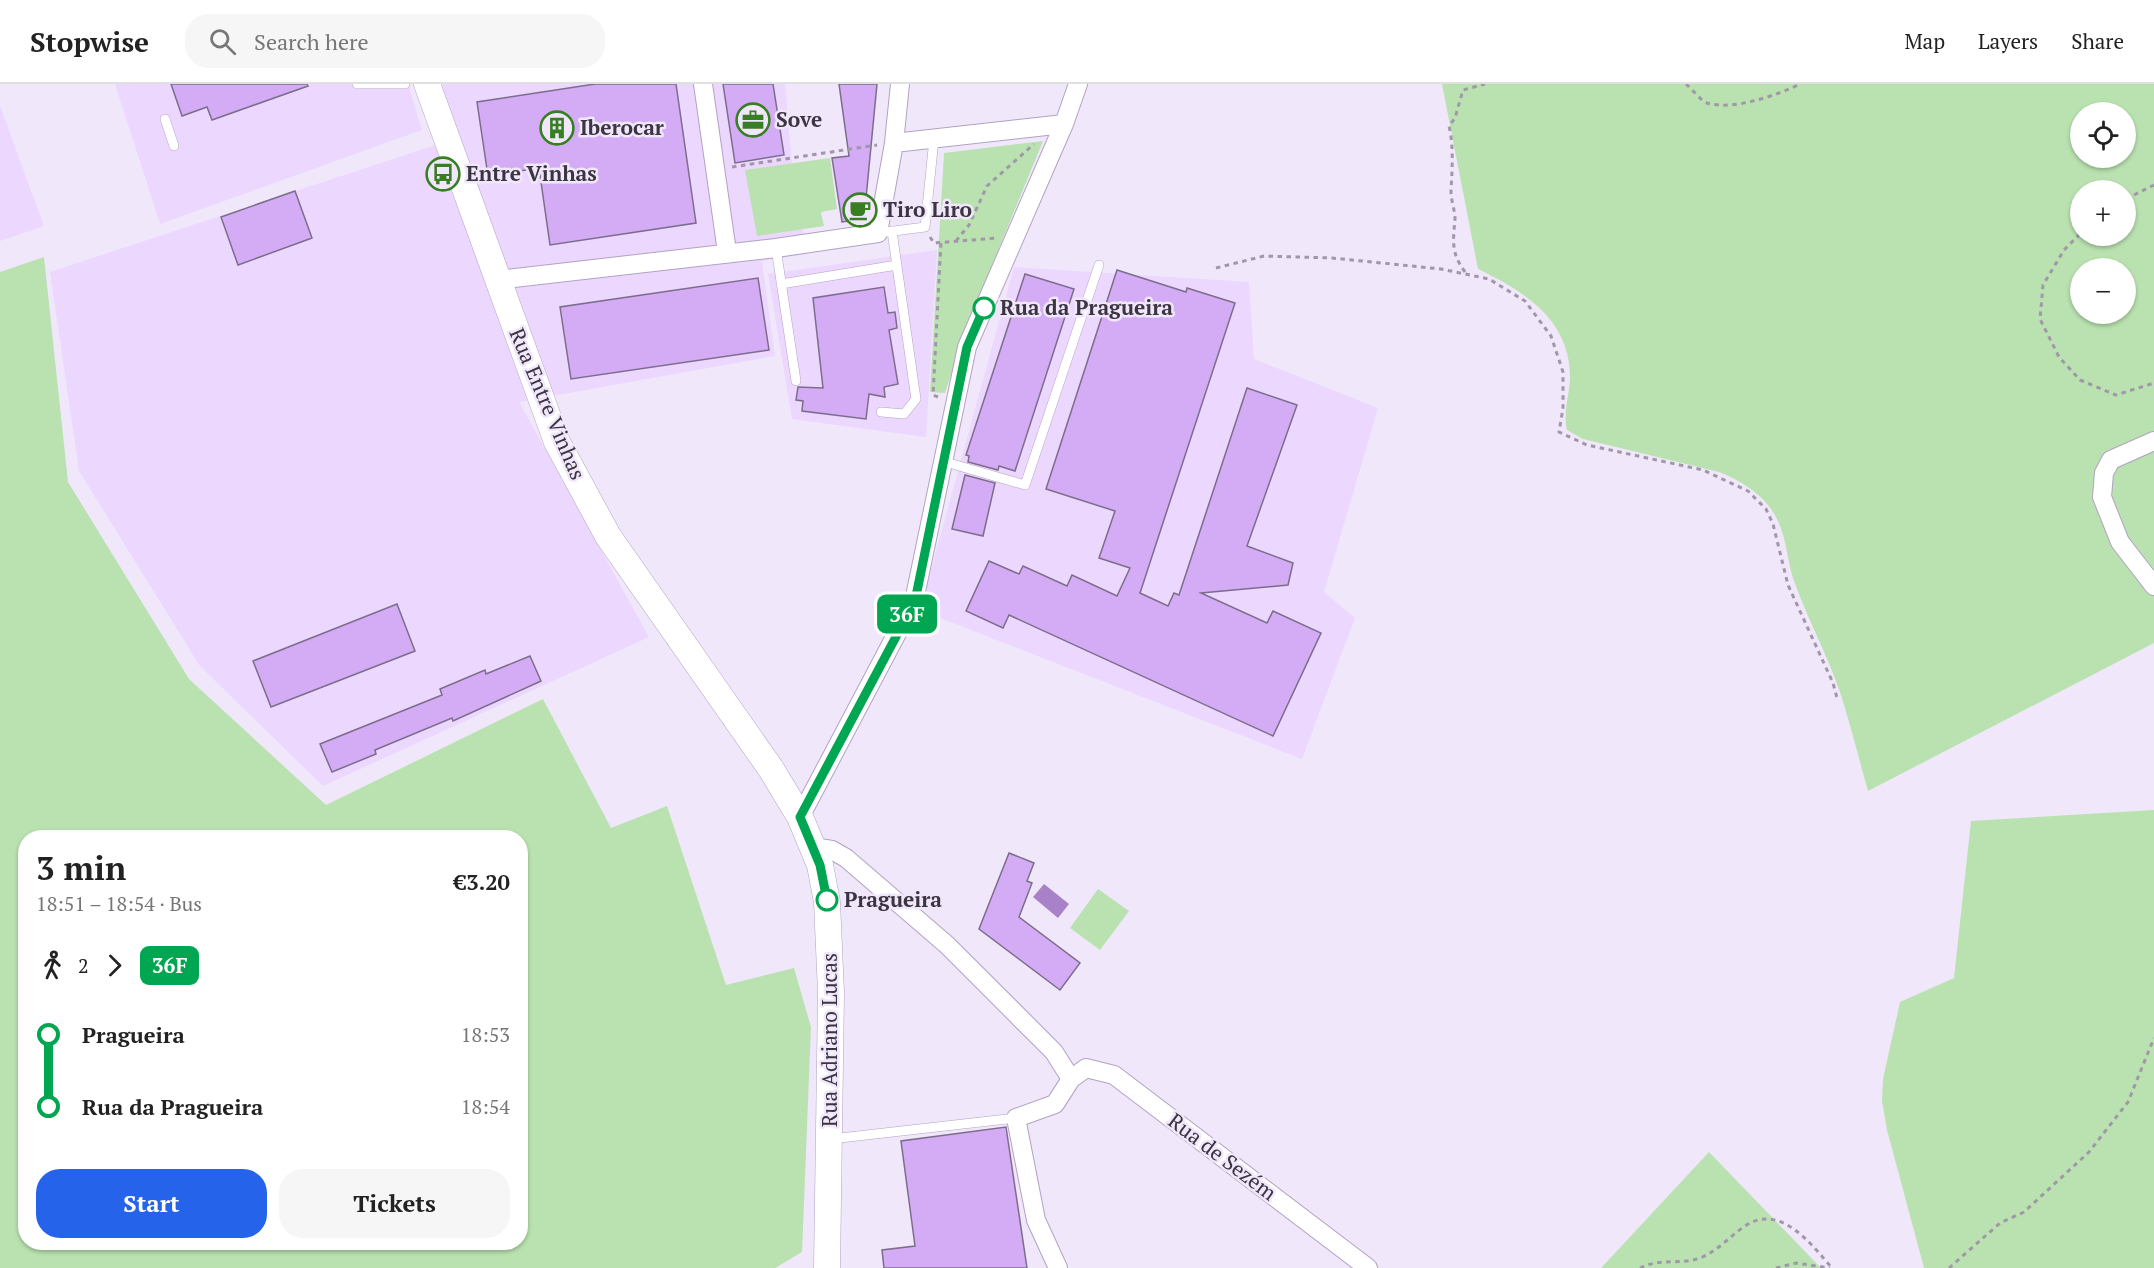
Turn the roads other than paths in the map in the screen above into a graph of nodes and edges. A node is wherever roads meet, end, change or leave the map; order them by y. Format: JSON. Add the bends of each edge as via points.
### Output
{"nodes":[{"id":1,"x":357,"y":84,"type":"edge"},
{"id":2,"x":405,"y":84,"type":"edge"},
{"id":3,"x":427,"y":84,"type":"edge"},
{"id":4,"x":703,"y":84,"type":"edge"},
{"id":5,"x":900,"y":84,"type":"edge"},
{"id":6,"x":1078,"y":84,"type":"edge"},
{"id":7,"x":377,"y":85,"type":"edge"},
{"id":8,"x":165,"y":119,"type":"dead end"},
{"id":9,"x":1064,"y":124,"type":"junction"},
{"id":10,"x":934,"y":139,"type":"junction"},
{"id":11,"x":894,"y":143,"type":"junction"},
{"id":12,"x":174,"y":146,"type":"dead end"},
{"id":13,"x":885,"y":232,"type":"junction"},
{"id":14,"x":776,"y":248,"type":"junction"},
{"id":15,"x":727,"y":252,"type":"junction"},
{"id":16,"x":897,"y":265,"type":"junction"},
{"id":17,"x":1100,"y":265,"type":"dead end"},
{"id":18,"x":497,"y":280,"type":"junction"},
{"id":19,"x":781,"y":284,"type":"junction"},
{"id":20,"x":796,"y":381,"type":"dead end"},
{"id":21,"x":881,"y":412,"type":"dead end"},
{"id":22,"x":2154,"y":441,"type":"edge"},
{"id":23,"x":942,"y":461,"type":"junction"},
{"id":24,"x":2154,"y":586,"type":"edge"},
{"id":25,"x":800,"y":817,"type":"junction"},
{"id":26,"x":813,"y":847,"type":"junction"},
{"id":27,"x":1071,"y":1078,"type":"junction"},
{"id":28,"x":1016,"y":1118,"type":"junction"},
{"id":29,"x":830,"y":1139,"type":"junction"},
{"id":30,"x":827,"y":1268,"type":"edge"},
{"id":31,"x":1058,"y":1268,"type":"edge"},
{"id":32,"x":1368,"y":1268,"type":"edge"}],
"edges":[{"from":1,"to":7,"type":"lane"},
{"from":2,"to":7,"type":"lane"},
{"from":3,"to":18,"type":"street","name":"Rua Entre Vinhas"},
{"from":4,"to":15,"type":"street"},
{"from":5,"to":11,"type":"street"},
{"from":6,"to":9,"type":"street"},
{"from":8,"to":12,"type":"lane"},
{"from":9,"to":10,"type":"street"},
{"from":9,"to":23,"type":"street","via":[[967,347]]},
{"from":10,"to":11,"type":"street"},
{"from":10,"to":13,"type":"lane","via":[[925,227]]},
{"from":11,"to":13,"type":"street"},
{"from":13,"to":14,"type":"street"},
{"from":13,"to":16,"type":"lane"},
{"from":14,"to":15,"type":"street"},
{"from":14,"to":19,"type":"lane"},
{"from":15,"to":18,"type":"street"},
{"from":16,"to":19,"type":"lane"},
{"from":16,"to":21,"type":"lane","via":[[916,399],[904,414]]},
{"from":17,"to":23,"type":"lane","via":[[1025,485]]},
{"from":18,"to":25,"type":"street","name":"Rua Entre Vinhas","via":[[557,442],[608,536],[771,769]]},
{"from":19,"to":20,"type":"lane"},
{"from":22,"to":24,"type":"street","via":[[2111,460],[2104,473],[2102,497],[2120,542]]},
{"from":23,"to":25,"type":"street","via":[[915,601]]},
{"from":25,"to":26,"type":"street","name":"Rua Adriano Lucas"},
{"from":26,"to":27,"type":"street","via":[[832,850],[846,858],[947,945],[1054,1052]]},
{"from":26,"to":29,"type":"street","name":"Rua Adriano Lucas","via":[[827,902],[830,946]]},
{"from":27,"to":28,"type":"street","via":[[1056,1104]]},
{"from":27,"to":32,"type":"street","name":"Rua de Sezém","via":[[1086,1068],[1114,1075]]},
{"from":28,"to":29,"type":"lane"},
{"from":28,"to":31,"type":"street","via":[[1036,1220]]},
{"from":29,"to":30,"type":"street","name":"Rua Adriano Lucas"}]}
